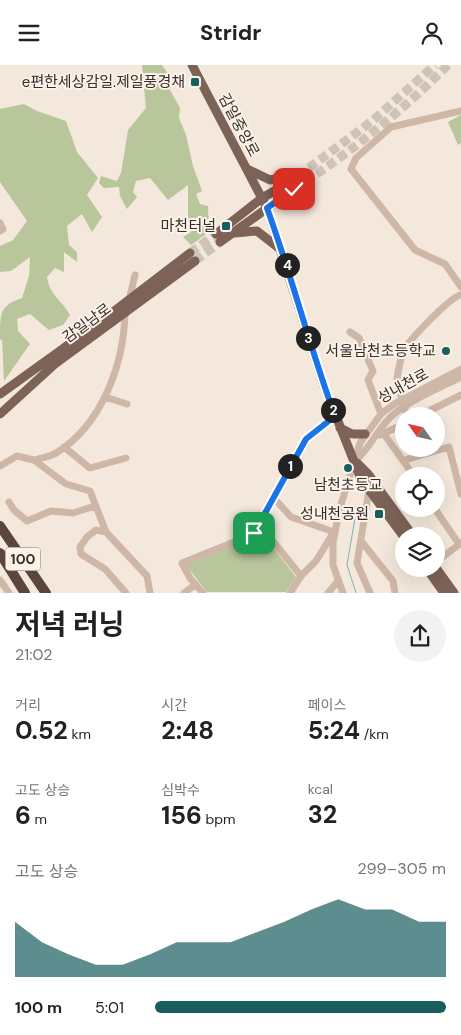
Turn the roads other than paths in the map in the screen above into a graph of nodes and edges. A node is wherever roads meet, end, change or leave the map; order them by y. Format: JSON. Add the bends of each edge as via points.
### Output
{"nodes":[{"id":1,"x":192,"y":65,"type":"edge"},
{"id":2,"x":461,"y":111,"type":"edge"},
{"id":3,"x":247,"y":169,"type":"junction"},
{"id":4,"x":302,"y":173,"type":"tunnel mouth"},
{"id":5,"x":262,"y":198,"type":"junction"},
{"id":6,"x":267,"y":208,"type":"junction"},
{"id":7,"x":0,"y":223,"type":"edge"},
{"id":8,"x":0,"y":231,"type":"edge"},
{"id":9,"x":232,"y":233,"type":"junction"},
{"id":10,"x":283,"y":252,"type":"junction"},
{"id":11,"x":135,"y":275,"type":"dead end"},
{"id":12,"x":461,"y":287,"type":"edge"},
{"id":13,"x":461,"y":295,"type":"edge"},
{"id":14,"x":129,"y":300,"type":"junction"},
{"id":15,"x":125,"y":313,"type":"junction"},
{"id":16,"x":350,"y":332,"type":"dead end"},
{"id":17,"x":461,"y":369,"type":"edge"},
{"id":18,"x":461,"y":377,"type":"edge"},
{"id":19,"x":0,"y":394,"type":"edge"},
{"id":20,"x":461,"y":395,"type":"edge"},
{"id":21,"x":105,"y":397,"type":"junction"},
{"id":22,"x":405,"y":403,"type":"junction"},
{"id":23,"x":127,"y":405,"type":"dead end"},
{"id":24,"x":406,"y":407,"type":"edge"},
{"id":25,"x":437,"y":407,"type":"edge"},
{"id":26,"x":381,"y":413,"type":"junction"},
{"id":27,"x":0,"y":414,"type":"edge"},
{"id":28,"x":335,"y":416,"type":"junction"},
{"id":29,"x":340,"y":428,"type":"junction"},
{"id":30,"x":395,"y":428,"type":"edge"},
{"id":31,"x":384,"y":434,"type":"junction"},
{"id":32,"x":369,"y":436,"type":"junction"},
{"id":33,"x":64,"y":447,"type":"junction"},
{"id":34,"x":445,"y":448,"type":"edge"},
{"id":35,"x":409,"y":457,"type":"edge"},
{"id":36,"x":126,"y":458,"type":"dead end"},
{"id":37,"x":34,"y":460,"type":"junction"},
{"id":38,"x":404,"y":460,"type":"junction"},
{"id":39,"x":355,"y":461,"type":"junction"},
{"id":40,"x":0,"y":467,"type":"edge"},
{"id":41,"x":408,"y":467,"type":"edge"},
{"id":42,"x":369,"y":490,"type":"junction"},
{"id":43,"x":461,"y":494,"type":"edge"},
{"id":44,"x":273,"y":497,"type":"junction"},
{"id":45,"x":9,"y":502,"type":"dead end"},
{"id":46,"x":95,"y":506,"type":"junction"},
{"id":47,"x":441,"y":517,"type":"edge"},
{"id":48,"x":258,"y":525,"type":"junction"},
{"id":49,"x":0,"y":526,"type":"edge"},
{"id":50,"x":397,"y":527,"type":"edge"},
{"id":51,"x":406,"y":527,"type":"edge"},
{"id":52,"x":106,"y":532,"type":"junction"},
{"id":53,"x":334,"y":532,"type":"junction"},
{"id":54,"x":361,"y":541,"type":"junction"},
{"id":55,"x":459,"y":546,"type":"edge"},
{"id":56,"x":0,"y":553,"type":"edge"},
{"id":57,"x":445,"y":556,"type":"edge"},
{"id":58,"x":301,"y":576,"type":"junction"},
{"id":59,"x":433,"y":577,"type":"edge"},
{"id":60,"x":442,"y":577,"type":"edge"},
{"id":61,"x":0,"y":580,"type":"edge"},
{"id":62,"x":338,"y":581,"type":"junction"},
{"id":63,"x":196,"y":584,"type":"junction"},
{"id":64,"x":392,"y":592,"type":"edge"},
{"id":65,"x":9,"y":593,"type":"edge"},
{"id":66,"x":25,"y":593,"type":"edge"},
{"id":67,"x":38,"y":593,"type":"edge"},
{"id":68,"x":46,"y":593,"type":"edge"},
{"id":69,"x":126,"y":593,"type":"edge"},
{"id":70,"x":150,"y":593,"type":"edge"},
{"id":71,"x":184,"y":593,"type":"edge"},
{"id":72,"x":203,"y":593,"type":"edge"},
{"id":73,"x":290,"y":593,"type":"edge"},
{"id":74,"x":328,"y":593,"type":"edge"},
{"id":75,"x":343,"y":593,"type":"edge"},
{"id":76,"x":370,"y":593,"type":"edge"},
{"id":77,"x":444,"y":593,"type":"edge"},
{"id":78,"x":454,"y":593,"type":"edge"}],
"edges":[{"from":1,"to":3,"type":"main road","name":"감일중앙로"},
{"from":2,"to":12,"type":"street","via":[[391,127],[356,158],[352,169],[415,250],[445,264]]},
{"from":3,"to":4,"type":"main road","via":[[270,180]]},
{"from":3,"to":5,"type":"main road","name":"감일중앙로"},
{"from":5,"to":6,"type":"main road","name":"감일중앙로"},
{"from":5,"to":6,"type":"main road","via":[[292,186]]},
{"from":5,"to":9,"type":"main road","via":[[218,238]]},
{"from":6,"to":9,"type":"main road"},
{"from":6,"to":10,"type":"main road","name":"감일중앙로"},
{"from":7,"to":8,"type":"street","via":[[3,229]]},
{"from":9,"to":10,"type":"main road","via":[[257,231]]},
{"from":10,"to":28,"type":"main road","name":"감일중앙로"},
{"from":11,"to":14,"type":"street"},
{"from":13,"to":22,"type":"street","via":[[445,305],[406,346],[396,381]]},
{"from":14,"to":15,"type":"main road","name":"감일남로","via":[[192,257]]},
{"from":14,"to":19,"type":"main road","name":"감일남로"},
{"from":15,"to":21,"type":"street","via":[[119,357]]},
{"from":15,"to":27,"type":"main road","name":"감일남로","via":[[56,363]]},
{"from":16,"to":26,"type":"street","via":[[359,337],[364,355],[372,367],[368,380]]},
{"from":17,"to":22,"type":"street","name":"성내천로"},
{"from":18,"to":22,"type":"street","name":"성내천로"},
{"from":20,"to":25,"type":"street"},
{"from":21,"to":23,"type":"street"},
{"from":21,"to":33,"type":"street","via":[[92,422]]},
{"from":22,"to":24,"type":"street"},
{"from":22,"to":26,"type":"street","name":"성내천로"},
{"from":22,"to":32,"type":"street","name":"성내천로"},
{"from":26,"to":32,"type":"street","name":"성내천로"},
{"from":28,"to":29,"type":"main road","name":"감일중앙로"},
{"from":28,"to":44,"type":"street","via":[[306,439]]},
{"from":29,"to":32,"type":"main road","via":[[352,434]]},
{"from":29,"to":39,"type":"main road","name":"감일중앙로"},
{"from":30,"to":31,"type":"street"},
{"from":31,"to":32,"type":"street"},
{"from":31,"to":38,"type":"street"},
{"from":32,"to":39,"type":"street","name":"성내천로"},
{"from":33,"to":36,"type":"street","via":[[90,467]]},
{"from":33,"to":37,"type":"street","via":[[56,454]]},
{"from":34,"to":43,"type":"street","via":[[450,447]]},
{"from":35,"to":38,"type":"street"},
{"from":37,"to":40,"type":"street","via":[[17,457]]},
{"from":37,"to":46,"type":"street","via":[[66,483],[90,491]]},
{"from":38,"to":41,"type":"street"},
{"from":39,"to":42,"type":"main road","name":"감일중앙로"},
{"from":39,"to":51,"type":"main road"},
{"from":39,"to":53,"type":"street","name":"성내천로"},
{"from":42,"to":50,"type":"main road","name":"감일중앙로"},
{"from":42,"to":54,"type":"street"},
{"from":44,"to":48,"type":"street"},
{"from":44,"to":53,"type":"street","via":[[291,517]]},
{"from":45,"to":46,"type":"street","via":[[27,521],[51,511],[73,513]]},
{"from":46,"to":52,"type":"street"},
{"from":47,"to":55,"type":"street"},
{"from":48,"to":58,"type":"street"},
{"from":48,"to":63,"type":"street","via":[[247,538],[182,563]]},
{"from":49,"to":67,"type":"highway","number":"100"},
{"from":49,"to":68,"type":"highway","number":"100"},
{"from":52,"to":69,"type":"street","via":[[96,530],[87,537],[80,547],[81,554],[104,569]]},
{"from":52,"to":70,"type":"street","via":[[147,577]]},
{"from":53,"to":58,"type":"street","via":[[320,555]]},
{"from":53,"to":62,"type":"street","name":"성내천로","via":[[333,565]]},
{"from":54,"to":64,"type":"street","via":[[392,581]]},
{"from":54,"to":76,"type":"street","via":[[357,563]]},
{"from":55,"to":57,"type":"street"},
{"from":56,"to":66,"type":"highway","number":"100"},
{"from":58,"to":73,"type":"street"},
{"from":59,"to":77,"type":"main road"},
{"from":60,"to":78,"type":"main road"},
{"from":61,"to":65,"type":"street"},
{"from":62,"to":74,"type":"street"},
{"from":62,"to":75,"type":"street","name":"성내천로"},
{"from":63,"to":71,"type":"street"},
{"from":63,"to":72,"type":"street"}]}
